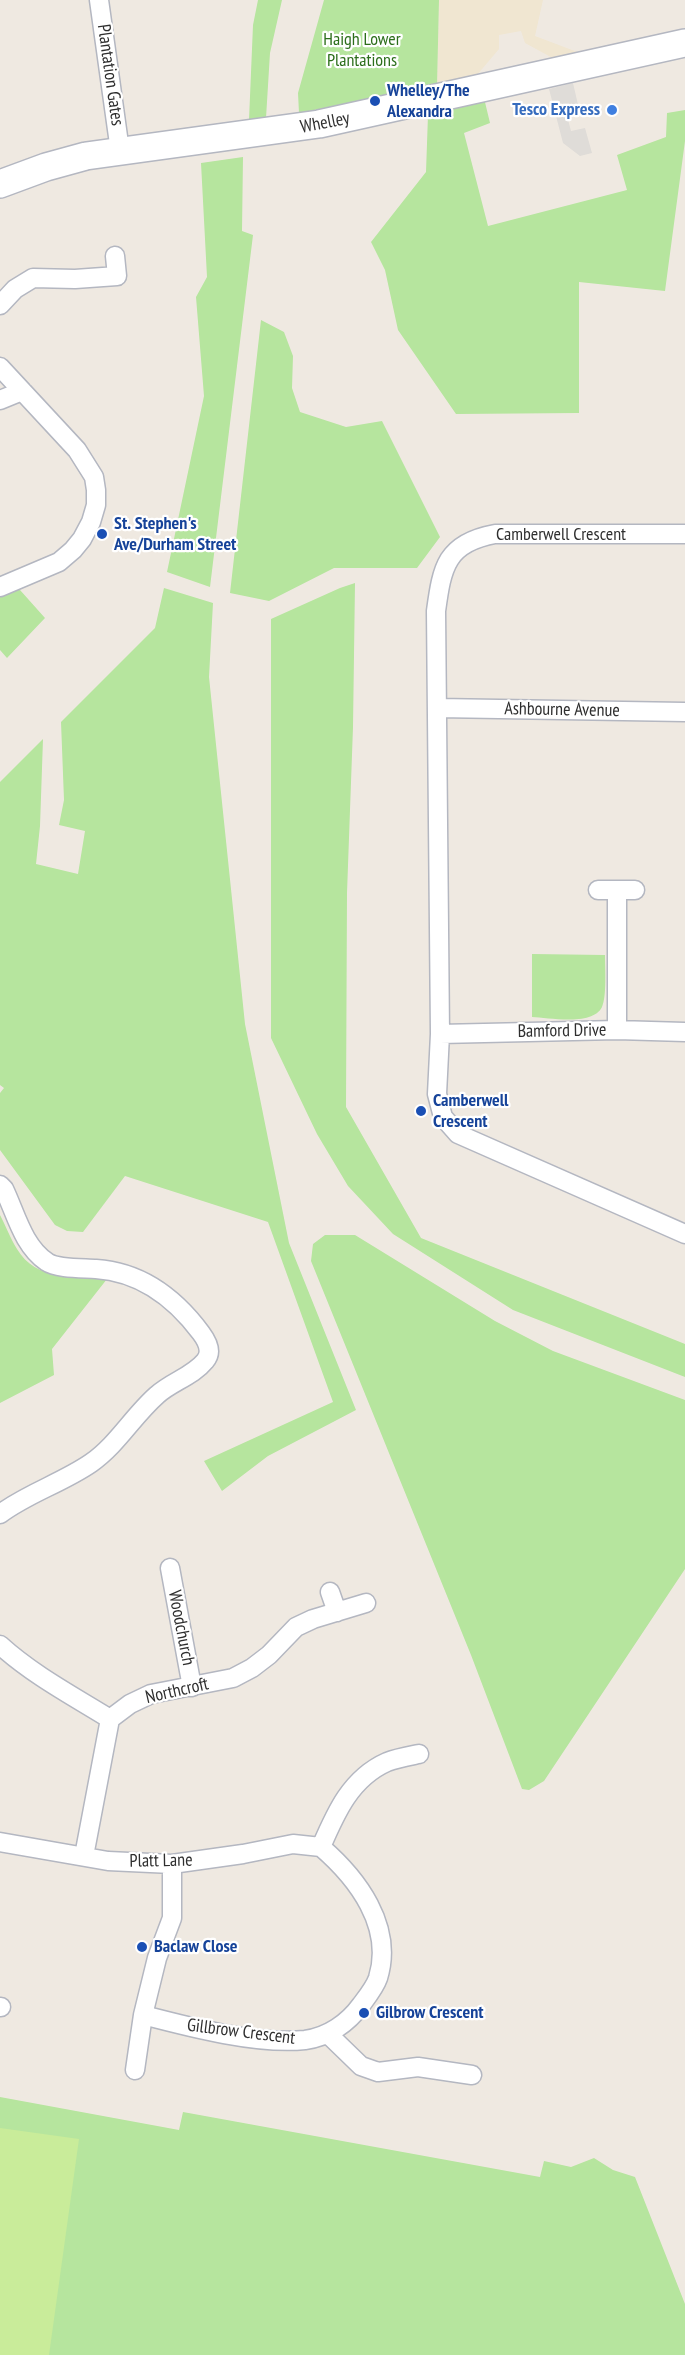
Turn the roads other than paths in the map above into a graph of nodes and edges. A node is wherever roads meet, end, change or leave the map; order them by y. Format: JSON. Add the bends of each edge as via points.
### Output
{"nodes":[{"id":1,"x":99,"y":0,"type":"edge"},
{"id":2,"x":685,"y":43,"type":"edge"},
{"id":3,"x":120,"y":151,"type":"junction"},
{"id":4,"x":0,"y":184,"type":"edge"},
{"id":5,"x":116,"y":256,"type":"dead end"},
{"id":6,"x":0,"y":305,"type":"edge"},
{"id":7,"x":0,"y":367,"type":"edge"},
{"id":8,"x":22,"y":391,"type":"junction"},
{"id":9,"x":0,"y":400,"type":"edge"},
{"id":10,"x":685,"y":534,"type":"edge"},
{"id":11,"x":0,"y":587,"type":"edge"},
{"id":12,"x":438,"y":708,"type":"junction"},
{"id":13,"x":685,"y":712,"type":"edge"},
{"id":14,"x":598,"y":890,"type":"dead end"},
{"id":15,"x":617,"y":1030,"type":"junction"},
{"id":16,"x":685,"y":1032,"type":"edge"},
{"id":17,"x":440,"y":1034,"type":"junction"},
{"id":18,"x":0,"y":1185,"type":"edge"},
{"id":19,"x":685,"y":1234,"type":"edge"},
{"id":20,"x":0,"y":1514,"type":"edge"},
{"id":21,"x":170,"y":1568,"type":"dead end"},
{"id":22,"x":330,"y":1592,"type":"dead end"},
{"id":23,"x":366,"y":1603,"type":"dead end"},
{"id":24,"x":337,"y":1611,"type":"junction"},
{"id":25,"x":0,"y":1645,"type":"edge"},
{"id":26,"x":192,"y":1687,"type":"junction"},
{"id":27,"x":110,"y":1719,"type":"junction"},
{"id":28,"x":419,"y":1754,"type":"dead end"},
{"id":29,"x":0,"y":1842,"type":"edge"},
{"id":30,"x":321,"y":1847,"type":"junction"},
{"id":31,"x":84,"y":1856,"type":"junction"},
{"id":32,"x":172,"y":1864,"type":"junction"},
{"id":33,"x":143,"y":2014,"type":"junction"},
{"id":34,"x":329,"y":2035,"type":"junction"},
{"id":35,"x":135,"y":2070,"type":"dead end"},
{"id":36,"x":476,"y":2076,"type":"dead end"}],
"edges":[{"from":1,"to":3,"type":"street","name":"Plantation Gates"},
{"from":2,"to":3,"type":"main road","name":"Whelley","via":[[293,129]]},
{"from":3,"to":4,"type":"main road","name":"Whelley","via":[[46,167]]},
{"from":5,"to":6,"type":"street","via":[[119,283],[33,278]]},
{"from":7,"to":8,"type":"street"},
{"from":8,"to":9,"type":"street"},
{"from":8,"to":11,"type":"street","via":[[77,450],[94,477],[96,505],[82,539],[59,562]]},
{"from":10,"to":12,"type":"street","name":"Camberwell Crescent","via":[[495,534],[474,538],[455,550],[440,576],[436,612]]},
{"from":12,"to":13,"type":"street","name":"Ashbourne Avenue"},
{"from":12,"to":17,"type":"street","name":"Camberwell Crescent"},
{"from":14,"to":15,"type":"street","via":[[626,890]]},
{"from":15,"to":16,"type":"street","name":"Bamford Drive"},
{"from":15,"to":17,"type":"street","name":"Bamford Drive"},
{"from":17,"to":19,"type":"street","name":"Camberwell Crescent","via":[[437,1094],[443,1117],[458,1134]]},
{"from":18,"to":20,"type":"street","via":[[30,1244],[49,1263],[121,1272],[154,1287],[192,1320],[207,1341],[209,1352],[206,1361],[158,1394],[90,1464]]},
{"from":21,"to":26,"type":"street","name":"Woodchurch","via":[[180,1588]]},
{"from":22,"to":24,"type":"street"},
{"from":23,"to":24,"type":"street","name":"Northcroft"},
{"from":24,"to":26,"type":"street","name":"Northcroft","via":[[296,1628],[269,1655],[233,1678]]},
{"from":25,"to":27,"type":"street"},
{"from":26,"to":27,"type":"street","name":"Northcroft","via":[[151,1694]]},
{"from":27,"to":31,"type":"street"},
{"from":28,"to":30,"type":"street","via":[[389,1761],[353,1787],[333,1818]]},
{"from":29,"to":31,"type":"street","name":"Platt Lane"},
{"from":30,"to":32,"type":"street","name":"Platt Lane","via":[[293,1844]]},
{"from":30,"to":34,"type":"street","name":"Gillbrow Crescent","via":[[366,1898],[381,1941],[382,1963],[378,1980],[356,2013]]},
{"from":31,"to":32,"type":"street","name":"Platt Lane"},
{"from":32,"to":33,"type":"street","via":[[172,1917]]},
{"from":33,"to":34,"type":"street","name":"Gillbrow Crescent","via":[[198,2030],[276,2040]]},
{"from":33,"to":35,"type":"street"},
{"from":34,"to":36,"type":"street","via":[[361,2066],[378,2072],[418,2067]]}]}
